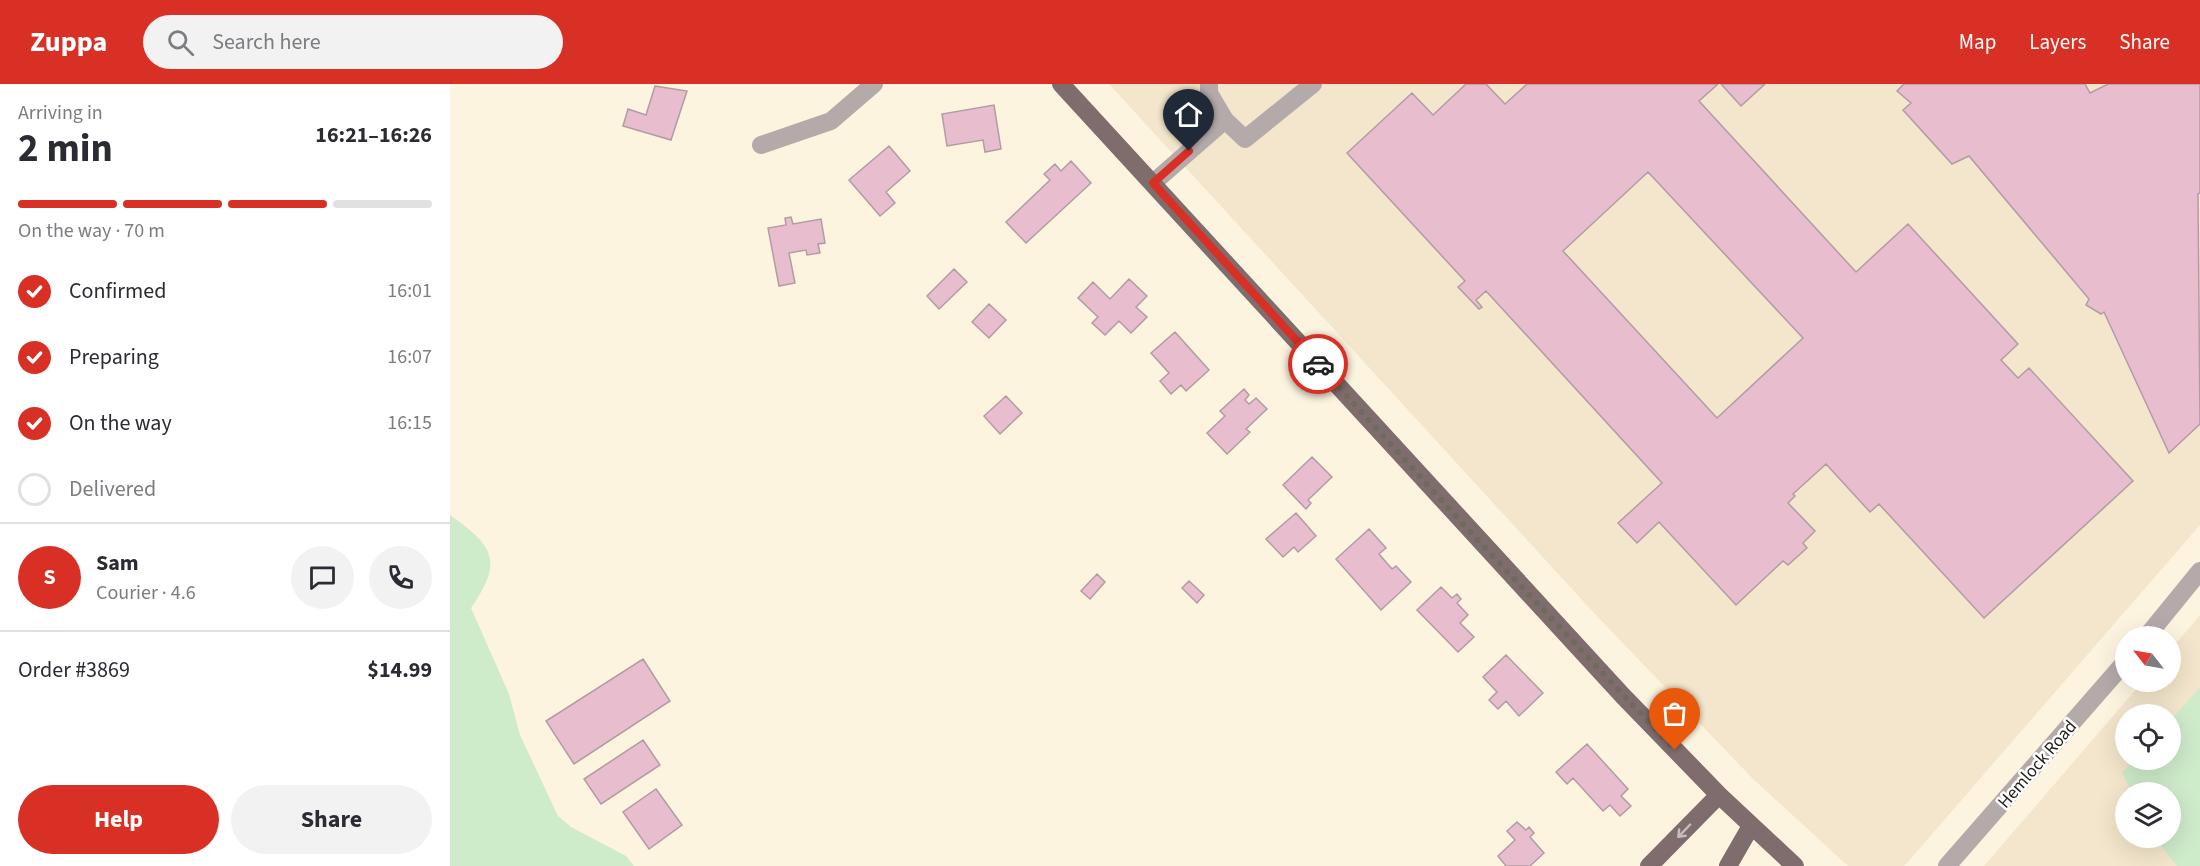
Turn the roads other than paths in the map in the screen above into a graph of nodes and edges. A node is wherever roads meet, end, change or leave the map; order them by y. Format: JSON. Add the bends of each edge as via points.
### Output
{"nodes":[{"id":1,"x":874,"y":84,"type":"edge"},
{"id":2,"x":1061,"y":84,"type":"edge"},
{"id":3,"x":1209,"y":84,"type":"edge"},
{"id":4,"x":1313,"y":84,"type":"edge"},
{"id":5,"x":1225,"y":120,"type":"junction"},
{"id":6,"x":761,"y":145,"type":"dead end"},
{"id":7,"x":1153,"y":183,"type":"junction"},
{"id":8,"x":2200,"y":571,"type":"edge"},
{"id":9,"x":2155,"y":626,"type":"edge"},
{"id":10,"x":2115,"y":674,"type":"edge"},
{"id":11,"x":1719,"y":795,"type":"junction"},
{"id":12,"x":1751,"y":826,"type":"junction"},
{"id":13,"x":1649,"y":866,"type":"edge"},
{"id":14,"x":1728,"y":866,"type":"edge"},
{"id":15,"x":1795,"y":866,"type":"edge"},
{"id":16,"x":1947,"y":866,"type":"edge"}],
"edges":[{"from":1,"to":6,"type":"street","via":[[831,121]]},
{"from":2,"to":7,"type":"main road"},
{"from":3,"to":5,"type":"street","via":[[1209,93]]},
{"from":4,"to":5,"type":"street","via":[[1245,140]]},
{"from":5,"to":7,"type":"street"},
{"from":7,"to":11,"type":"main road","via":[[1473,535]]},
{"from":8,"to":9,"type":"street"},
{"from":10,"to":16,"type":"street","name":"Hemlock Road"},
{"from":11,"to":12,"type":"main road"},
{"from":11,"to":13,"type":"main road","one_way":true},
{"from":12,"to":14,"type":"main road"},
{"from":12,"to":15,"type":"main road"}]}
